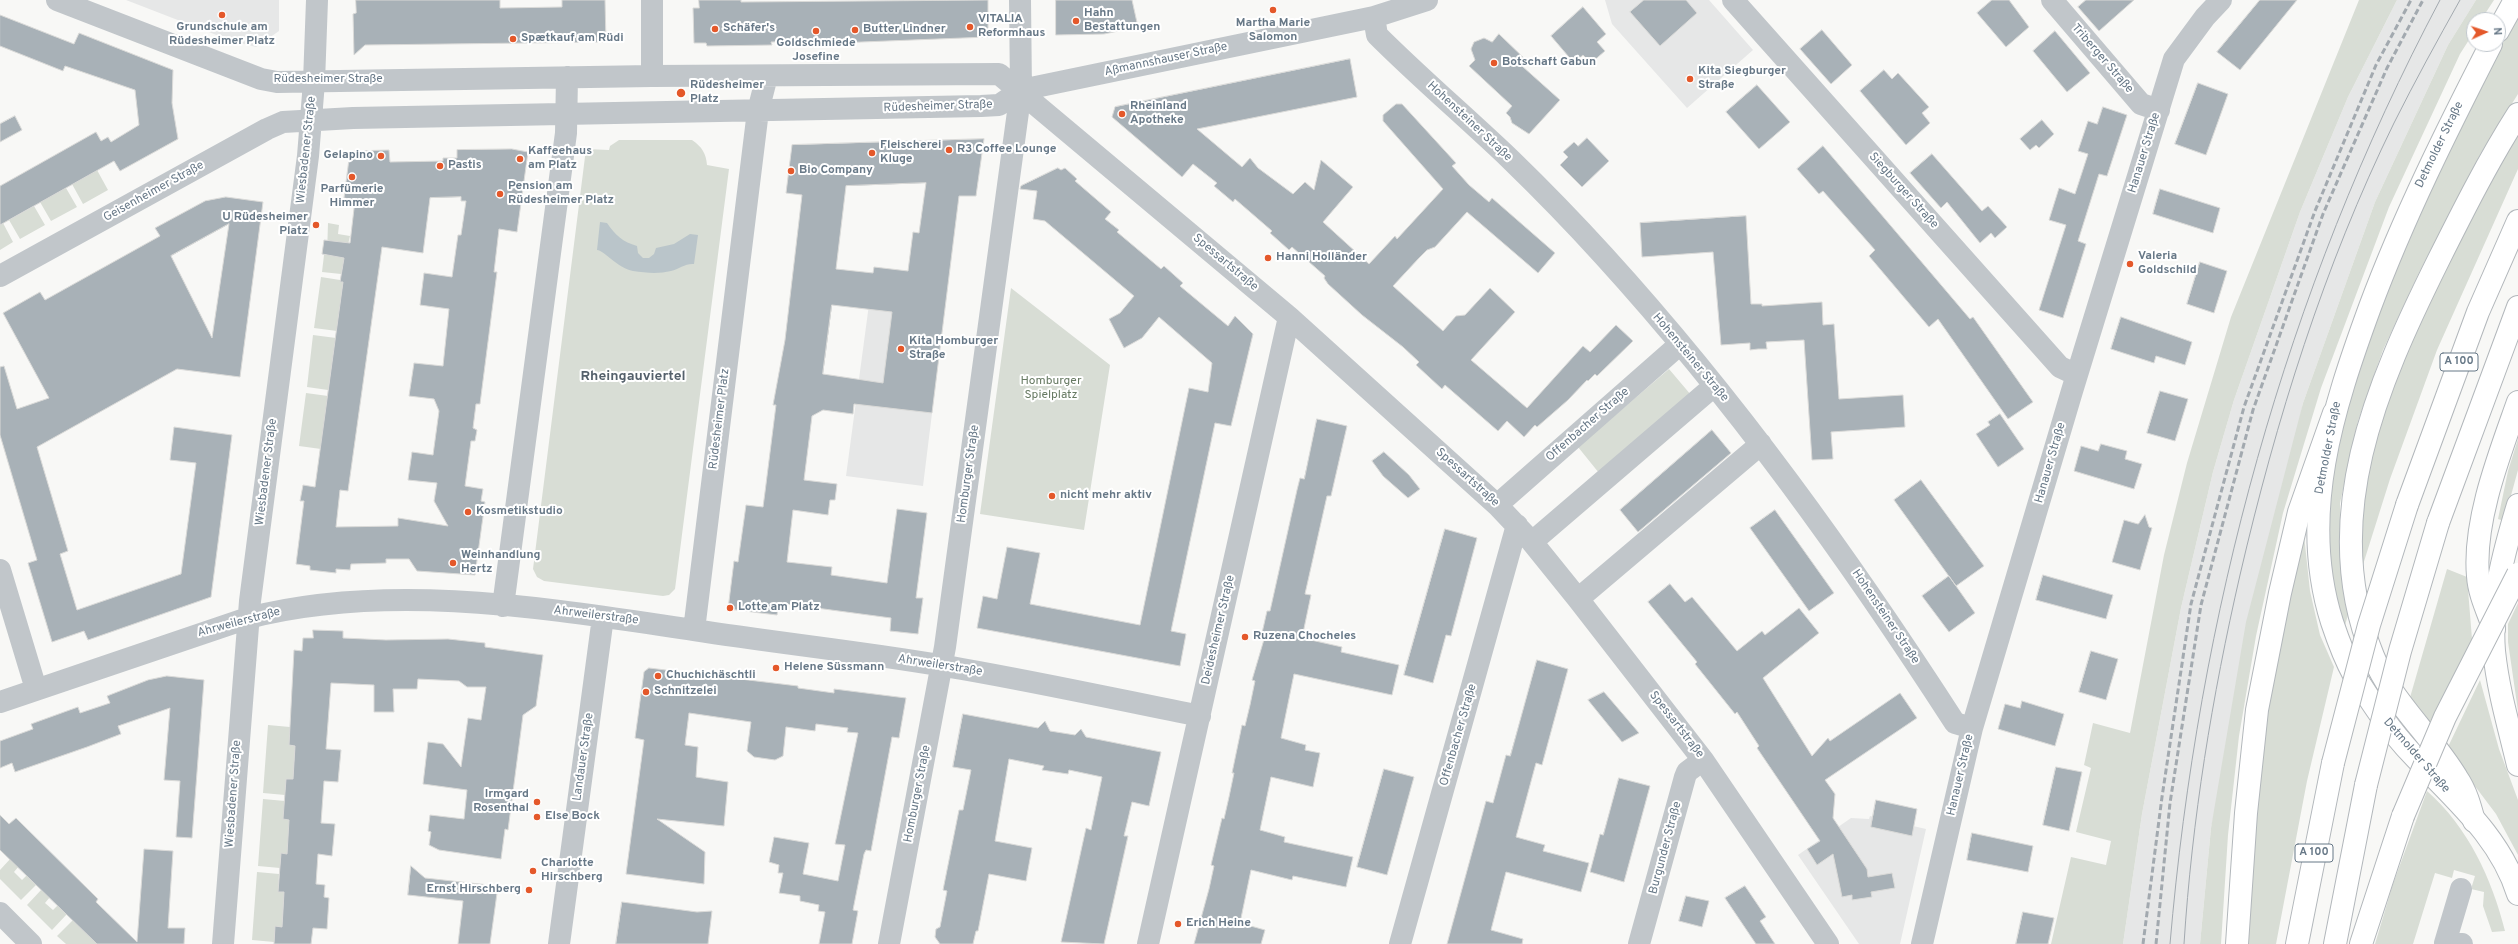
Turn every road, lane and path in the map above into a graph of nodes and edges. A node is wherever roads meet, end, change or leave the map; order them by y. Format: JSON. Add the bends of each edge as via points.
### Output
{"nodes":[{"id":1,"x":56,"y":0,"type":"edge"},
{"id":2,"x":317,"y":0,"type":"edge"},
{"id":3,"x":652,"y":0,"type":"edge"},
{"id":4,"x":1020,"y":0,"type":"edge"},
{"id":5,"x":1427,"y":0,"type":"edge"},
{"id":6,"x":1733,"y":0,"type":"edge"},
{"id":7,"x":2052,"y":0,"type":"edge"},
{"id":8,"x":2221,"y":0,"type":"edge"},
{"id":9,"x":2515,"y":0,"type":"edge"},
{"id":10,"x":2506,"y":16,"type":"edge"},
{"id":11,"x":1374,"y":17,"type":"junction"},
{"id":12,"x":2487,"y":52,"type":"edge"},
{"id":13,"x":652,"y":76,"type":"junction"},
{"id":14,"x":767,"y":76,"type":"junction"},
{"id":15,"x":567,"y":77,"type":"junction"},
{"id":16,"x":314,"y":82,"type":"junction"},
{"id":17,"x":1021,"y":90,"type":"junction"},
{"id":18,"x":2159,"y":110,"type":"junction"},
{"id":19,"x":758,"y":112,"type":"junction"},
{"id":20,"x":2518,"y":114,"type":"edge"},
{"id":21,"x":568,"y":115,"type":"junction"},
{"id":22,"x":311,"y":120,"type":"junction"},
{"id":23,"x":2518,"y":221,"type":"edge"},
{"id":24,"x":0,"y":276,"type":"edge"},
{"id":25,"x":2518,"y":307,"type":"edge"},
{"id":26,"x":1289,"y":317,"type":"junction"},
{"id":27,"x":1679,"y":345,"type":"junction"},
{"id":28,"x":2077,"y":375,"type":"junction"},
{"id":29,"x":1714,"y":386,"type":"junction"},
{"id":30,"x":2518,"y":402,"type":"edge"},
{"id":31,"x":2334,"y":413,"type":"junction"},
{"id":32,"x":1762,"y":444,"type":"junction"},
{"id":33,"x":1497,"y":505,"type":"junction"},
{"id":34,"x":2518,"y":505,"type":"edge"},
{"id":35,"x":1517,"y":525,"type":"junction"},
{"id":36,"x":1532,"y":542,"type":"junction"},
{"id":37,"x":0,"y":570,"type":"edge"},
{"id":38,"x":2518,"y":574,"type":"edge"},
{"id":39,"x":1578,"y":599,"type":"junction"},
{"id":40,"x":503,"y":606,"type":"junction"},
{"id":41,"x":603,"y":617,"type":"junction"},
{"id":42,"x":248,"y":618,"type":"junction"},
{"id":43,"x":2494,"y":629,"type":"junction"},
{"id":44,"x":694,"y":630,"type":"junction"},
{"id":45,"x":942,"y":666,"type":"junction"},
{"id":46,"x":36,"y":689,"type":"junction"},
{"id":47,"x":0,"y":702,"type":"edge"},
{"id":48,"x":1200,"y":716,"type":"junction"},
{"id":49,"x":1972,"y":728,"type":"junction"},
{"id":50,"x":1703,"y":760,"type":"junction"},
{"id":51,"x":2518,"y":764,"type":"edge"},
{"id":52,"x":2474,"y":821,"type":"junction"},
{"id":53,"x":2461,"y":889,"type":"dead end"},
{"id":54,"x":2518,"y":894,"type":"edge"},
{"id":55,"x":0,"y":914,"type":"edge"},
{"id":56,"x":31,"y":944,"type":"edge"},
{"id":57,"x":223,"y":944,"type":"edge"},
{"id":58,"x":559,"y":944,"type":"edge"},
{"id":59,"x":889,"y":944,"type":"edge"},
{"id":60,"x":1148,"y":944,"type":"edge"},
{"id":61,"x":1400,"y":944,"type":"edge"},
{"id":62,"x":1639,"y":944,"type":"edge"},
{"id":63,"x":1828,"y":944,"type":"edge"},
{"id":64,"x":1922,"y":944,"type":"edge"},
{"id":65,"x":2236,"y":944,"type":"edge"},
{"id":66,"x":2297,"y":944,"type":"edge"},
{"id":67,"x":2336,"y":944,"type":"edge"},
{"id":68,"x":2361,"y":944,"type":"edge"},
{"id":69,"x":2462,"y":944,"type":"edge"}],
"edges":[{"from":1,"to":16,"type":"street","name":"Rüdesheimer Straße","via":[[261,79],[284,83]]},
{"from":2,"to":16,"type":"street","name":"Wiesbadener Straße"},
{"from":3,"to":13,"type":"street"},
{"from":4,"to":17,"type":"street","name":"Homburger Straße"},
{"from":5,"to":11,"type":"street","name":"Aßmannshauser Straße"},
{"from":6,"to":28,"type":"street","name":"Siegburger Straße","via":[[2060,367]]},
{"from":7,"to":18,"type":"street","name":"Triberger Straße","via":[[2141,104]]},
{"from":8,"to":18,"type":"street","name":"Hanauer Straße","via":[[2174,59]]},
{"from":9,"to":10,"type":"main road"},
{"from":11,"to":17,"type":"street","name":"Aßmannshauser Straße"},
{"from":11,"to":27,"type":"street","name":"Hohensteiner Straße","via":[[1377,35],[1544,193],[1606,258]]},
{"from":12,"to":31,"type":"main road","name":"Detmolder Straße","via":[[2439,144],[2403,224],[2355,347]]},
{"from":13,"to":14,"type":"street","name":"Rüdesheimer Straße"},
{"from":13,"to":15,"type":"street","name":"Rüdesheimer Straße"},
{"from":14,"to":17,"type":"street","name":"Rüdesheimer Straße","via":[[999,74]]},
{"from":14,"to":19,"type":"street"},
{"from":15,"to":16,"type":"street","name":"Rüdesheimer Straße"},
{"from":15,"to":21,"type":"street"},
{"from":16,"to":22,"type":"street","name":"Wiesbadener Straße"},
{"from":17,"to":19,"type":"street","name":"Rüdesheimer Straße","via":[[999,105]]},
{"from":17,"to":26,"type":"street","name":"Spessartstraße"},
{"from":17,"to":45,"type":"street","name":"Homburger Straße"},
{"from":18,"to":28,"type":"street","name":"Hanauer Straße"},
{"from":19,"to":21,"type":"street","name":"Rüdesheimer Straße"},
{"from":19,"to":44,"type":"street","name":"Rüdesheimer Platz"},
{"from":20,"to":52,"type":"main road","via":[[2462,213],[2423,290],[2388,370],[2366,433],[2352,504],[2352,583],[2369,647],[2389,685],[2458,778]]},
{"from":21,"to":22,"type":"street","name":"Rüdesheimer Straße"},
{"from":21,"to":40,"type":"street"},
{"from":22,"to":24,"type":"street","name":"Geisenheimer Straße","via":[[283,122],[267,129]]},
{"from":22,"to":42,"type":"street","name":"Wiesbadener Straße"},
{"from":23,"to":66,"type":"main road","number":"A 100","bridge":true,"via":[[2478,312],[2407,505],[2371,618],[2332,763]]},
{"from":25,"to":67,"type":"main road","number":"A 100","bridge":true,"via":[[2438,523],[2400,651],[2366,785]]},
{"from":26,"to":33,"type":"street","name":"Spessartstraße"},
{"from":26,"to":48,"type":"street","name":"Deidesheimer Straße"},
{"from":27,"to":29,"type":"street","name":"Hohensteiner Straße"},
{"from":27,"to":33,"type":"street","name":"Offenbacher Straße"},
{"from":28,"to":49,"type":"street","name":"Hanauer Straße"},
{"from":29,"to":32,"type":"street","name":"Hohensteiner Straße"},
{"from":29,"to":36,"type":"street"},
{"from":30,"to":43,"type":"main road","via":[[2491,485],[2477,557],[2478,577]]},
{"from":31,"to":52,"type":"main road","name":"Detmolder Straße","via":[[2321,479],[2318,527],[2322,584],[2337,635],[2351,669],[2375,709],[2411,753]]},
{"from":31,"to":65,"type":"main road","via":[[2299,512],[2257,710]]},
{"from":32,"to":39,"type":"street"},
{"from":32,"to":49,"type":"street","name":"Hohensteiner Straße","via":[[1884,613],[1955,723]]},
{"from":33,"to":35,"type":"street","name":"Spessartstraße"},
{"from":34,"to":43,"type":"main road","via":[[2499,582]]},
{"from":35,"to":36,"type":"street","name":"Spessartstraße"},
{"from":35,"to":61,"type":"street","name":"Offenbacher Straße"},
{"from":36,"to":39,"type":"street","name":"Spessartstraße"},
{"from":37,"to":46,"type":"street"},
{"from":38,"to":68,"type":"main road","bridge":true,"via":[[2445,717],[2403,816]]},
{"from":39,"to":50,"type":"street","name":"Spessartstraße"},
{"from":40,"to":41,"type":"street","name":"Ahrweilerstraße"},
{"from":40,"to":42,"type":"street","name":"Ahrweilerstraße","via":[[377,599],[278,611]]},
{"from":41,"to":44,"type":"street","name":"Ahrweilerstraße"},
{"from":41,"to":58,"type":"street","name":"Landauer Straße"},
{"from":42,"to":46,"type":"street","name":"Ahrweilerstraße"},
{"from":42,"to":57,"type":"street","name":"Wiesbadener Straße"},
{"from":43,"to":51,"type":"main road","via":[[2497,669]]},
{"from":44,"to":45,"type":"street","name":"Ahrweilerstraße"},
{"from":45,"to":48,"type":"street","name":"Ahrweilerstraße"},
{"from":45,"to":59,"type":"street","name":"Homburger Straße"},
{"from":46,"to":47,"type":"street","name":"Ahrweilerstraße"},
{"from":48,"to":60,"type":"street","name":"Deidesheimer Straße"},
{"from":49,"to":64,"type":"street","name":"Hanauer Straße"},
{"from":50,"to":62,"type":"street","name":"Burgunder Straße","via":[[1685,777]]},
{"from":50,"to":63,"type":"street","name":"Spessartstraße"},
{"from":52,"to":54,"type":"main road","name":"Detmolder Straße","via":[[2498,848]]},
{"from":53,"to":69,"type":"street","via":[[2445,943]]},
{"from":55,"to":56,"type":"street"}]}
